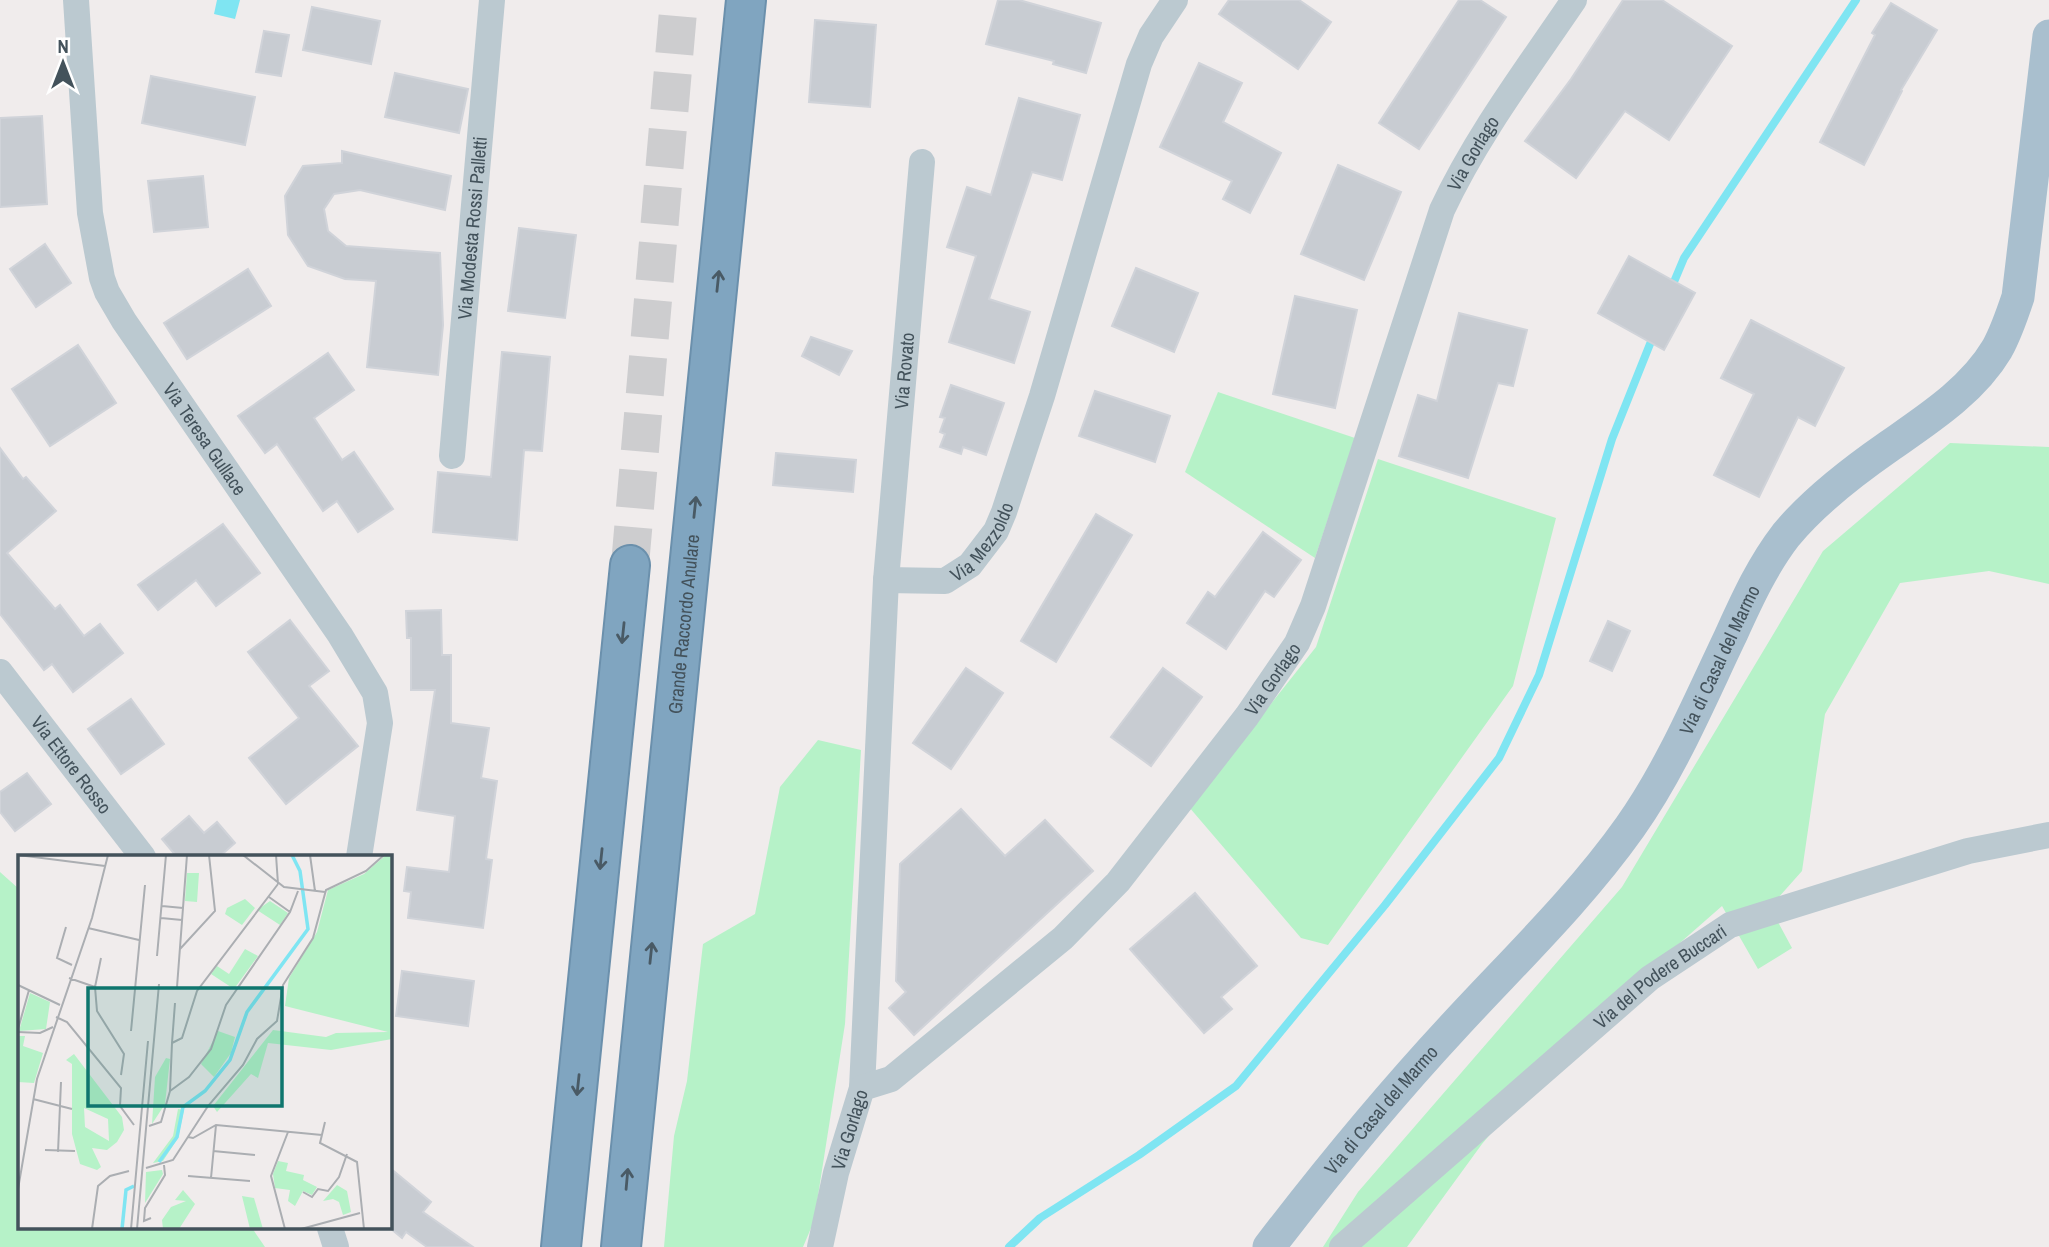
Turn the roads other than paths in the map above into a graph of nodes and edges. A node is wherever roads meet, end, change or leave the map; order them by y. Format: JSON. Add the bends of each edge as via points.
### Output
{"nodes":[{"id":1,"x":76,"y":0,"type":"edge"},
{"id":2,"x":492,"y":0,"type":"edge"},
{"id":3,"x":746,"y":0,"type":"edge"},
{"id":4,"x":1175,"y":0,"type":"edge"},
{"id":5,"x":1574,"y":0,"type":"edge"},
{"id":6,"x":2049,"y":36,"type":"edge"},
{"id":7,"x":922,"y":162,"type":"dead end"},
{"id":8,"x":452,"y":456,"type":"dead end"},
{"id":9,"x":630,"y":565,"type":"tunnel mouth"},
{"id":10,"x":886,"y":580,"type":"junction"},
{"id":11,"x":0,"y":672,"type":"edge"},
{"id":12,"x":2049,"y":835,"type":"edge"},
{"id":13,"x":141,"y":855,"type":"edge"},
{"id":14,"x":359,"y":855,"type":"edge"},
{"id":15,"x":862,"y":1088,"type":"junction"},
{"id":16,"x":331,"y":1230,"type":"edge"},
{"id":17,"x":335,"y":1247,"type":"edge"},
{"id":18,"x":561,"y":1247,"type":"edge"},
{"id":19,"x":621,"y":1247,"type":"edge"},
{"id":20,"x":820,"y":1247,"type":"edge"},
{"id":21,"x":1269,"y":1247,"type":"edge"},
{"id":22,"x":1342,"y":1247,"type":"edge"}],
"edges":[{"from":1,"to":14,"type":"street","name":"Via Teresa Gullace","via":[[90,213],[107,292],[375,693],[380,723]]},
{"from":2,"to":8,"type":"street","name":"Via Modesta Rossi Palletti"},
{"from":19,"to":3,"type":"highway","name":"Grande Raccordo Anulare","one_way":true},
{"from":4,"to":10,"type":"street","name":"Via Mezzoldo","via":[[1139,64],[1042,396],[996,531],[970,565],[945,581]]},
{"from":5,"to":15,"type":"street","name":"Via Gorlago","via":[[1482,137],[1443,210],[1297,643],[1247,716],[1118,882],[1072,929],[891,1079]]},
{"from":6,"to":21,"type":"main road","name":"Via di Casal del Marmo","via":[[2018,298],[1996,350],[1949,403],[1857,471],[1796,524],[1753,588],[1654,789],[1604,863],[1390,1098]]},
{"from":7,"to":10,"type":"street","name":"Via Rovato"},
{"from":9,"to":18,"type":"highway","one_way":true},
{"from":10,"to":15,"type":"street"},
{"from":11,"to":13,"type":"street","name":"Via Ettore Rosso"},
{"from":12,"to":22,"type":"street","name":"Via del Podere Buccari","via":[[1968,851],[1730,925],[1650,978]]},
{"from":15,"to":20,"type":"street","name":"Via Gorlago"},
{"from":16,"to":17,"type":"street"}]}
